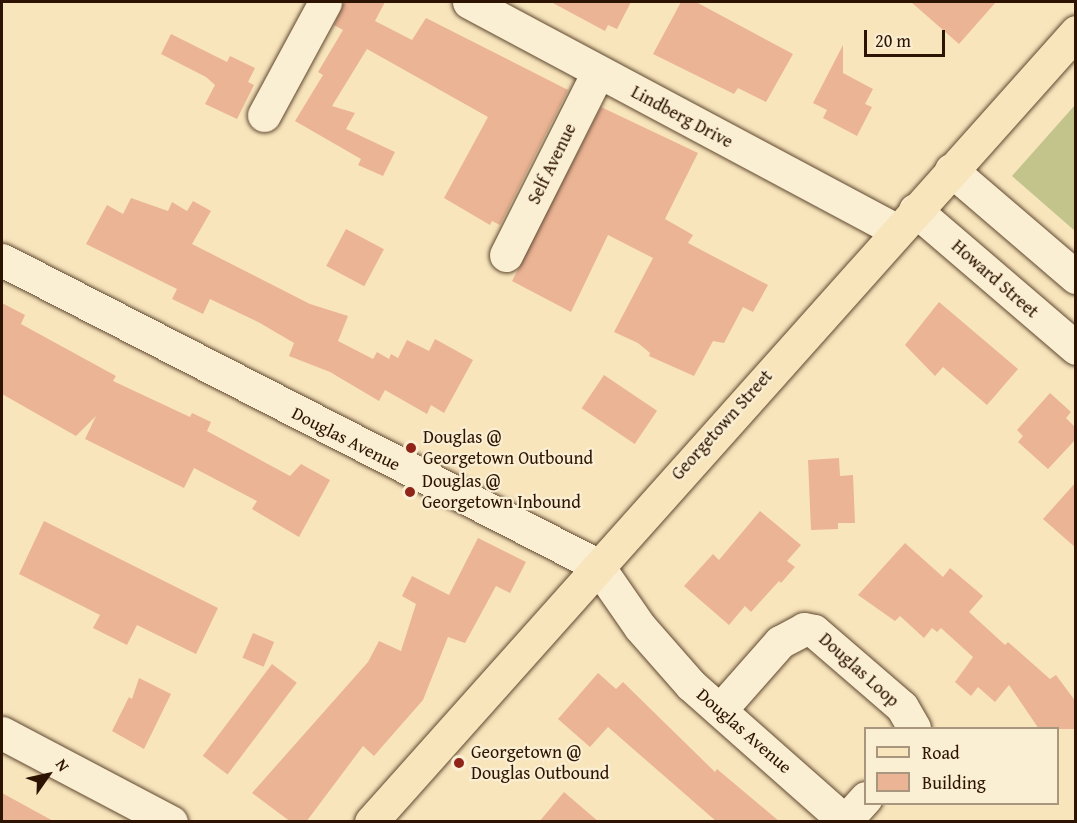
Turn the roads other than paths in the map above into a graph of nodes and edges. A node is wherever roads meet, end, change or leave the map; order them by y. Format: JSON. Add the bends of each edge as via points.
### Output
{"nodes":[{"id":1,"x":325,"y":2,"type":"edge"},
{"id":2,"x":469,"y":2,"type":"edge"},
{"id":3,"x":1076,"y":32,"type":"edge"},
{"id":4,"x":597,"y":72,"type":"junction"},
{"id":5,"x":264,"y":115,"type":"dead end"},
{"id":6,"x":951,"y":170,"type":"junction"},
{"id":7,"x":906,"y":221,"type":"junction"},
{"id":8,"x":506,"y":255,"type":"dead end"},
{"id":9,"x":2,"y":260,"type":"edge"},
{"id":10,"x":1076,"y":277,"type":"edge"},
{"id":11,"x":1076,"y":348,"type":"edge"},
{"id":12,"x":597,"y":565,"type":"junction"},
{"id":13,"x":720,"y":710,"type":"junction"},
{"id":14,"x":913,"y":727,"type":"edge"},
{"id":15,"x":2,"y":733,"type":"edge"},
{"id":16,"x":116,"y":809,"type":"edge"},
{"id":17,"x":852,"y":813,"type":"edge"},
{"id":18,"x":171,"y":822,"type":"edge"},
{"id":19,"x":371,"y":822,"type":"edge"}],
"edges":[{"from":1,"to":5,"type":"street"},
{"from":2,"to":4,"type":"street","name":"Lindberg Drive"},
{"from":3,"to":6,"type":"main road","name":"Georgetown Street"},
{"from":4,"to":7,"type":"street","name":"Lindberg Drive"},
{"from":4,"to":8,"type":"street","name":"Self Avenue"},
{"from":6,"to":7,"type":"main road","name":"Georgetown Street"},
{"from":6,"to":10,"type":"street"},
{"from":7,"to":11,"type":"street","name":"Howard Street"},
{"from":7,"to":12,"type":"main road","name":"Georgetown Street"},
{"from":9,"to":12,"type":"street","name":"Douglas Avenue"},
{"from":12,"to":13,"type":"street","name":"Douglas Avenue","via":[[662,653]]},
{"from":12,"to":19,"type":"main road","name":"Georgetown Street"},
{"from":13,"to":14,"type":"street","name":"Douglas Loop","via":[[780,642],[804,629],[814,631],[902,707]]},
{"from":13,"to":17,"type":"street","name":"Douglas Avenue"},
{"from":15,"to":16,"type":"street"},
{"from":16,"to":18,"type":"street"}]}
